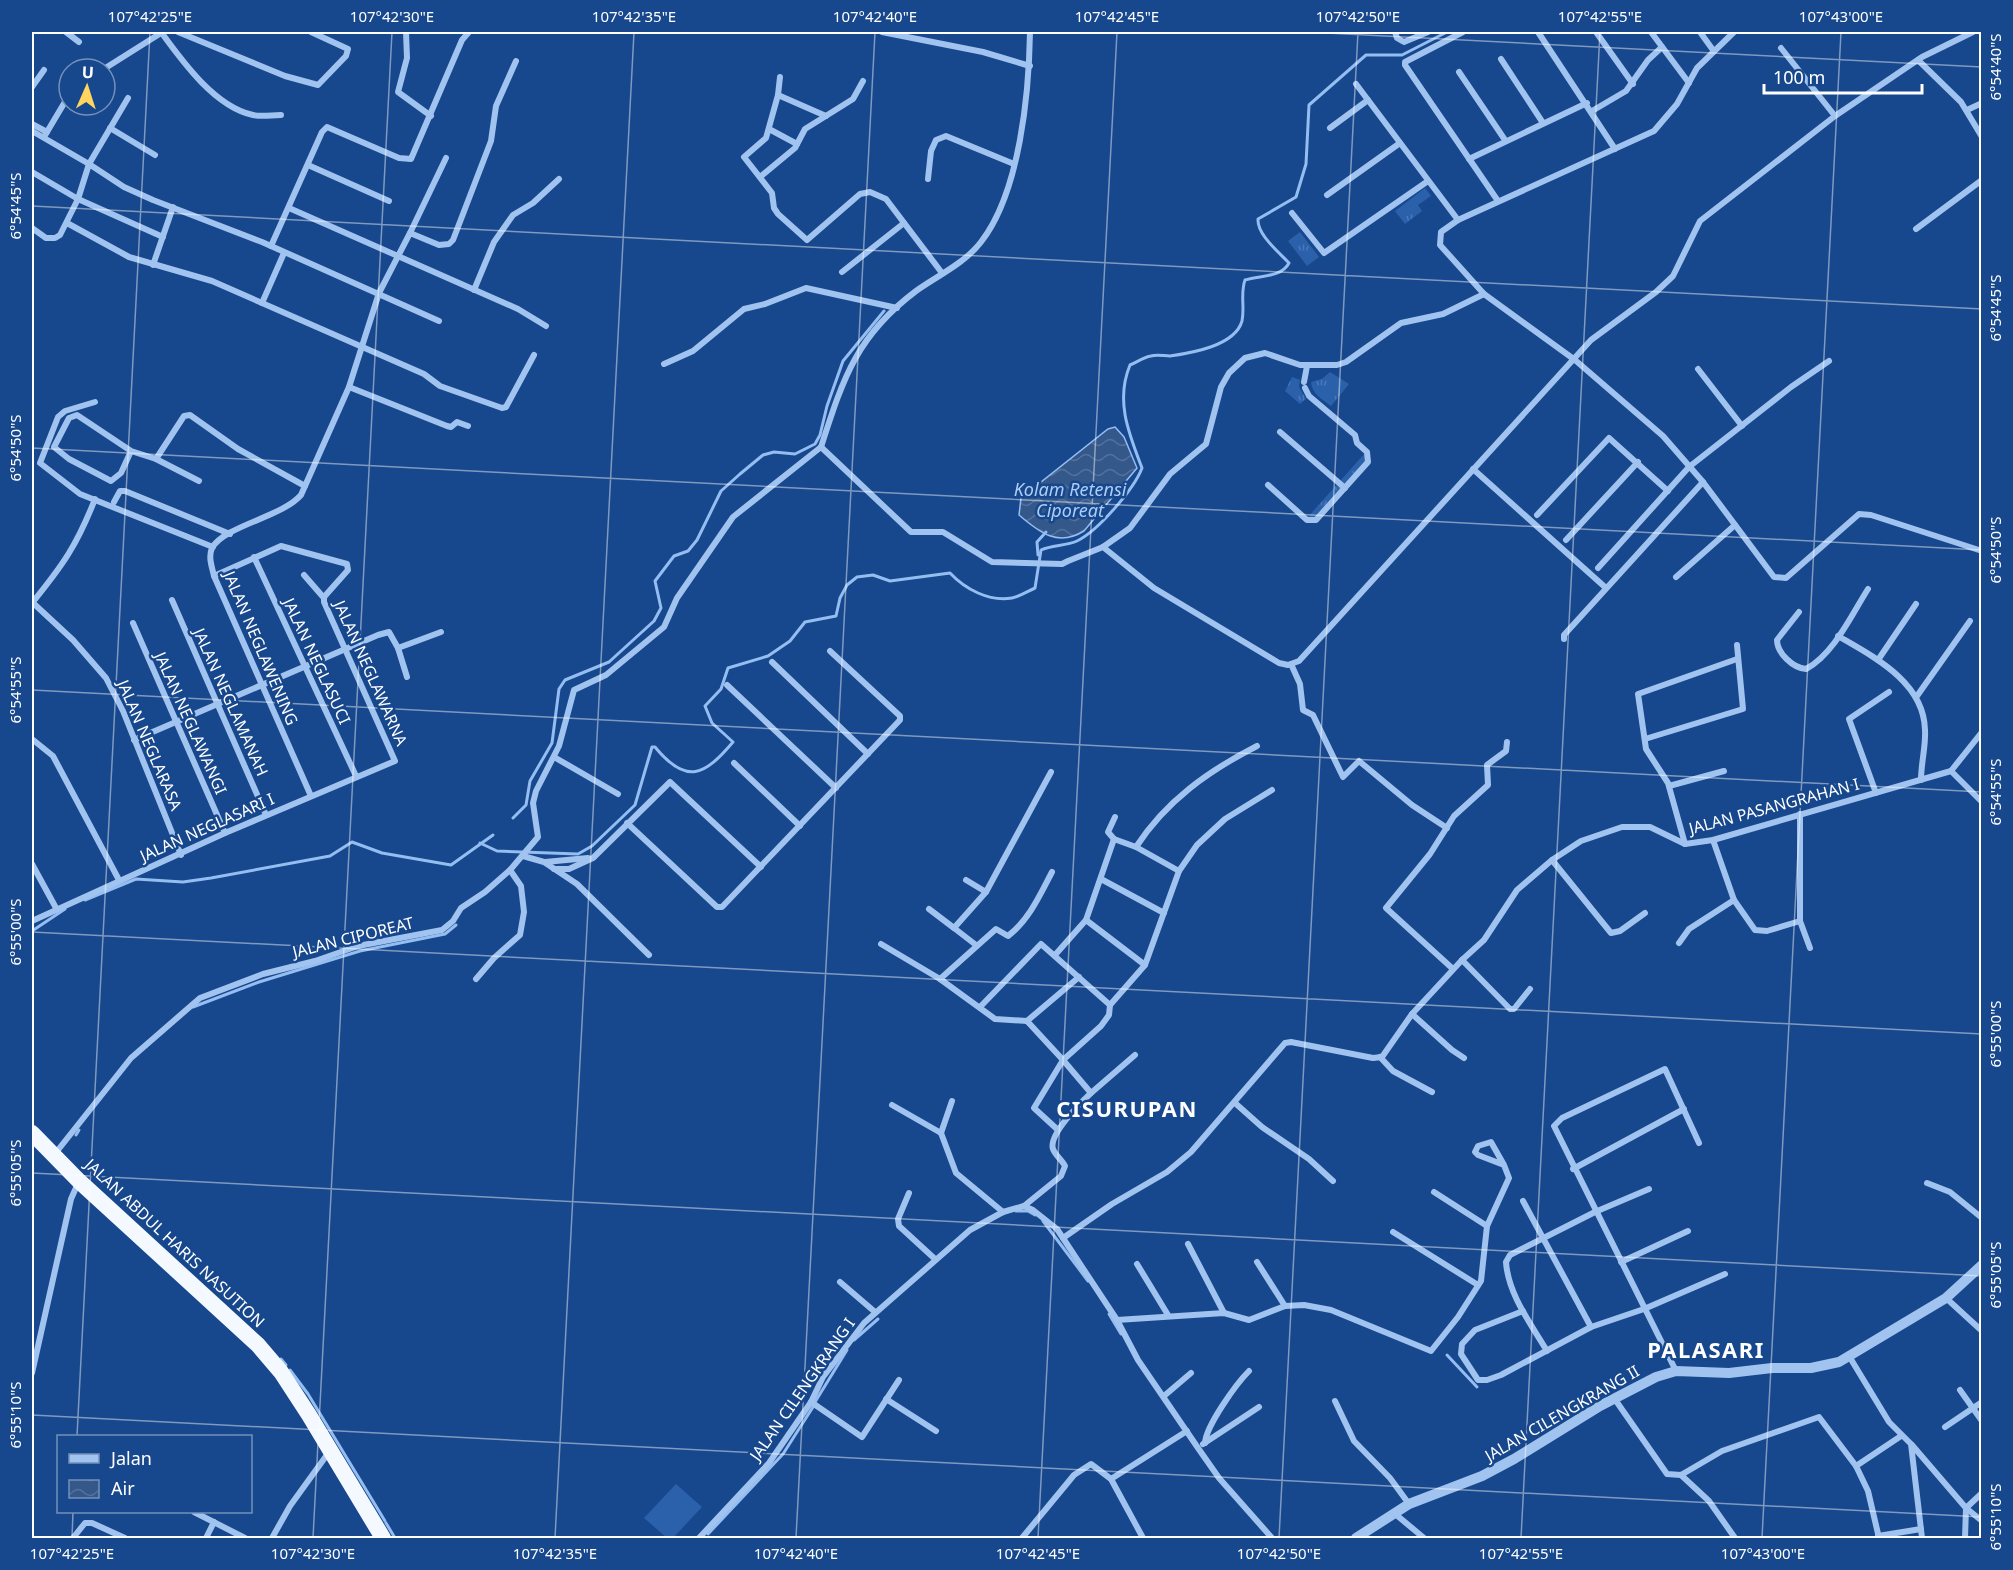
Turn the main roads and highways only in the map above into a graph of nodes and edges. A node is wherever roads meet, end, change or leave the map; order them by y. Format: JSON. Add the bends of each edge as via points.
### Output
{"nodes":[{"id":1,"x":32,"y":1132,"type":"edge"},
{"id":2,"x":383,"y":1539,"type":"edge"}],
"edges":[{"from":1,"to":2,"type":"highway","name":"JALAN ABDUL HARIS NASUTION","via":[[79,1181],[249,1335],[281,1372]]}]}
